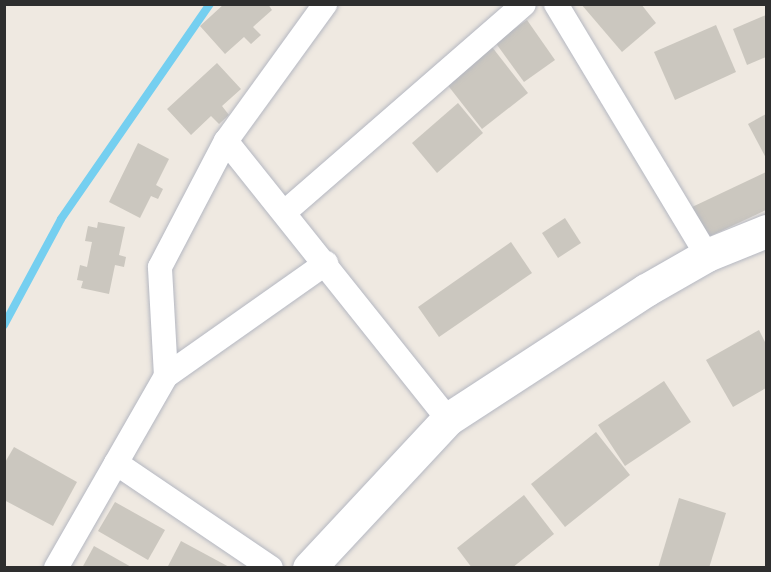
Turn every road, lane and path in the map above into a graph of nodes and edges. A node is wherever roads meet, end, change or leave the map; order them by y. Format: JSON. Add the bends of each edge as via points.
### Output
{"nodes":[{"id":1,"x":325,"y":4,"type":"edge"},
{"id":2,"x":524,"y":4,"type":"edge"},
{"id":3,"x":556,"y":4,"type":"edge"},
{"id":4,"x":226,"y":141,"type":"junction"},
{"id":5,"x":286,"y":211,"type":"junction"},
{"id":6,"x":766,"y":231,"type":"edge"},
{"id":7,"x":707,"y":255,"type":"junction"},
{"id":8,"x":327,"y":262,"type":"junction"},
{"id":9,"x":166,"y":376,"type":"junction"},
{"id":10,"x":448,"y":419,"type":"junction"},
{"id":11,"x":116,"y":463,"type":"junction"},
{"id":12,"x":56,"y":567,"type":"edge"},
{"id":13,"x":271,"y":567,"type":"edge"},
{"id":14,"x":309,"y":567,"type":"edge"}],
"edges":[{"from":1,"to":4,"type":"street"},
{"from":2,"to":5,"type":"street"},
{"from":3,"to":7,"type":"street"},
{"from":4,"to":5,"type":"street"},
{"from":4,"to":9,"type":"street","via":[[160,267]]},
{"from":5,"to":8,"type":"street"},
{"from":6,"to":7,"type":"street"},
{"from":7,"to":10,"type":"street"},
{"from":8,"to":9,"type":"street"},
{"from":8,"to":10,"type":"street"},
{"from":9,"to":11,"type":"street"},
{"from":10,"to":14,"type":"street"},
{"from":11,"to":12,"type":"street"},
{"from":11,"to":13,"type":"street"}]}
